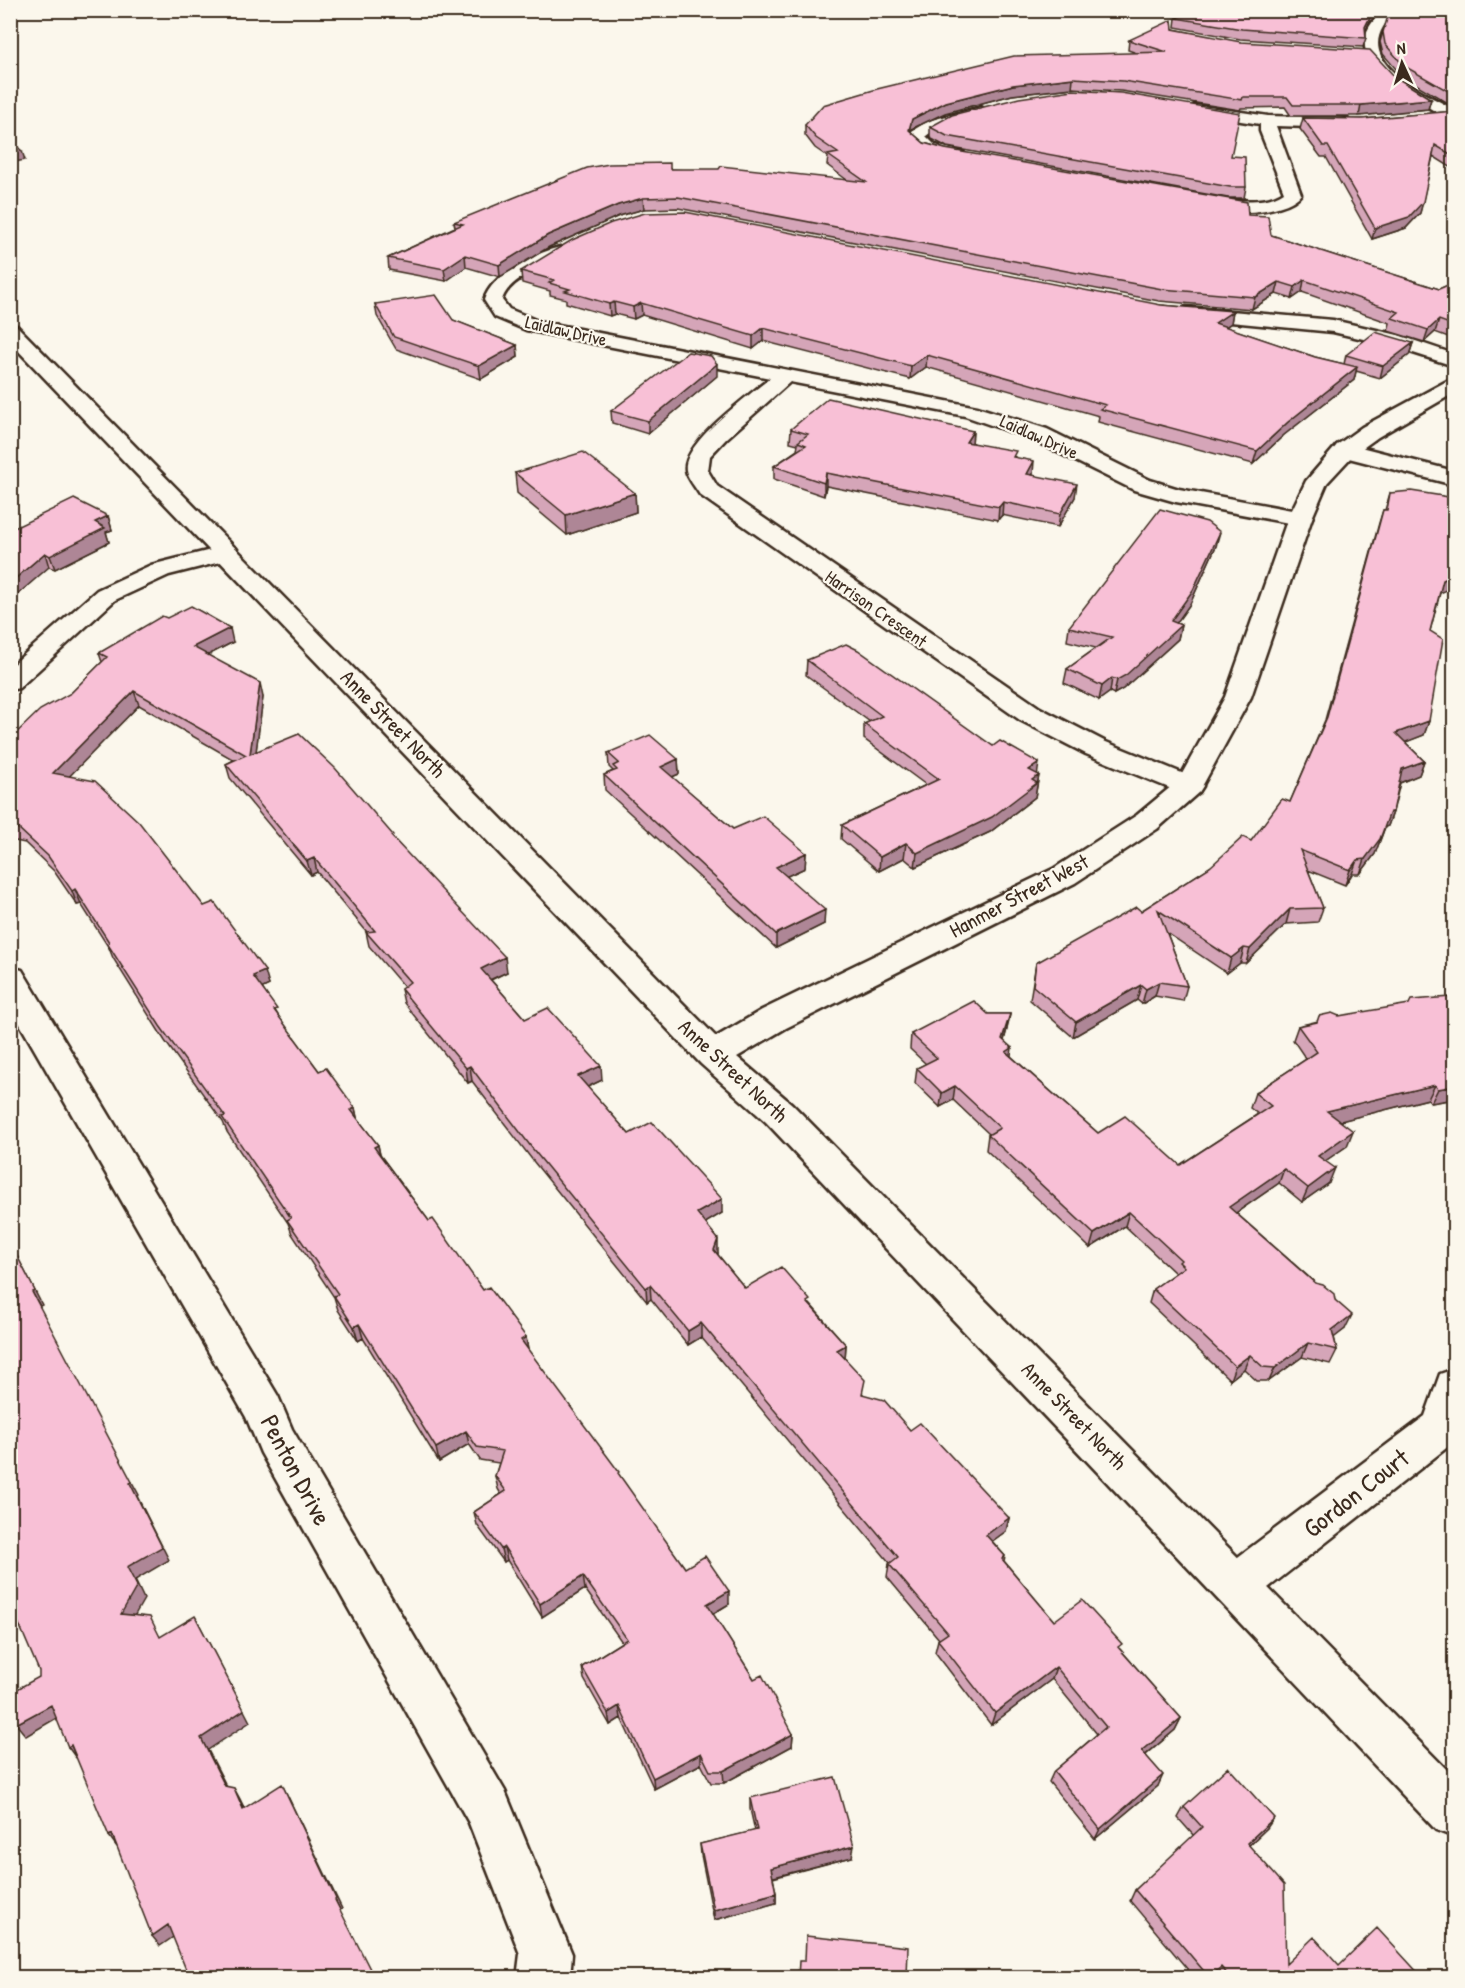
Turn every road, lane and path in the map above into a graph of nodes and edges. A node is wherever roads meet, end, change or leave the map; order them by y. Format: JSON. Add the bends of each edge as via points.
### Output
{"nodes":[{"id":1,"x":1394,"y":10,"type":"edge"},
{"id":2,"x":999,"y":108,"type":"edge"},
{"id":3,"x":1180,"y":108,"type":"edge"},
{"id":4,"x":1454,"y":114,"type":"edge"},
{"id":5,"x":1424,"y":117,"type":"edge"},
{"id":6,"x":1268,"y":121,"type":"junction"},
{"id":7,"x":1363,"y":123,"type":"edge"},
{"id":8,"x":968,"y":158,"type":"edge"},
{"id":9,"x":1190,"y":198,"type":"edge"},
{"id":10,"x":580,"y":242,"type":"edge"},
{"id":11,"x":1170,"y":311,"type":"edge"},
{"id":12,"x":10,"y":330,"type":"edge"},
{"id":13,"x":1455,"y":360,"type":"edge"},
{"id":14,"x":785,"y":376,"type":"junction"},
{"id":15,"x":1455,"y":384,"type":"edge"},
{"id":16,"x":1346,"y":450,"type":"junction"},
{"id":17,"x":1455,"y":478,"type":"edge"},
{"id":18,"x":1300,"y":518,"type":"junction"},
{"id":19,"x":227,"y":553,"type":"junction"},
{"id":20,"x":10,"y":682,"type":"edge"},
{"id":21,"x":1189,"y":786,"type":"junction"},
{"id":22,"x":10,"y":978,"type":"edge"},
{"id":23,"x":713,"y":1055,"type":"junction"},
{"id":24,"x":1455,"y":1387,"type":"edge"},
{"id":25,"x":1238,"y":1584,"type":"junction"},
{"id":26,"x":1455,"y":1812,"type":"edge"},
{"id":27,"x":543,"y":1977,"type":"edge"}],
"edges":[{"from":1,"to":4,"type":"street","via":[[1383,17],[1373,33],[1367,54],[1395,80]]},
{"from":2,"to":8,"type":"street","via":[[933,124],[918,134],[918,139],[930,149]]},
{"from":3,"to":6,"type":"street"},
{"from":4,"to":5,"type":"street"},
{"from":6,"to":7,"type":"street"},
{"from":6,"to":9,"type":"street","via":[[1268,131],[1293,194],[1262,207]]},
{"from":10,"to":14,"type":"street","name":"Laidlaw Drive","via":[[501,285],[494,300],[502,313],[533,326]]},
{"from":11,"to":13,"type":"street","via":[[1333,326]]},
{"from":12,"to":19,"type":"street","name":"Anne Street North"},
{"from":14,"to":18,"type":"street","name":"Laidlaw Drive","via":[[970,411],[1039,434],[1142,484],[1206,501]]},
{"from":14,"to":21,"type":"street","name":"Harrison Crescent","via":[[699,455],[698,471],[708,490],[1030,714],[1096,748]]},
{"from":15,"to":16,"type":"street","name":"Hanmer Street West"},
{"from":16,"to":17,"type":"street"},
{"from":16,"to":18,"type":"street","name":"Hanmer Street West","via":[[1317,481]]},
{"from":18,"to":21,"type":"street","name":"Hanmer Street West","via":[[1238,697]]},
{"from":19,"to":20,"type":"street","via":[[160,570],[106,595]]},
{"from":19,"to":23,"type":"street","name":"Anne Street North"},
{"from":21,"to":23,"type":"street","name":"Hanmer Street West","via":[[1147,822],[1064,876],[774,1019]]},
{"from":22,"to":27,"type":"street","name":"Penton Drive","via":[[263,1408],[276,1440],[488,1808],[546,1954]]},
{"from":23,"to":25,"type":"street","name":"Anne Street North","via":[[779,1113]]},
{"from":24,"to":25,"type":"street","name":"Gordon Court","via":[[1442,1427]]},
{"from":25,"to":26,"type":"street","name":"Anne Street North"}]}
